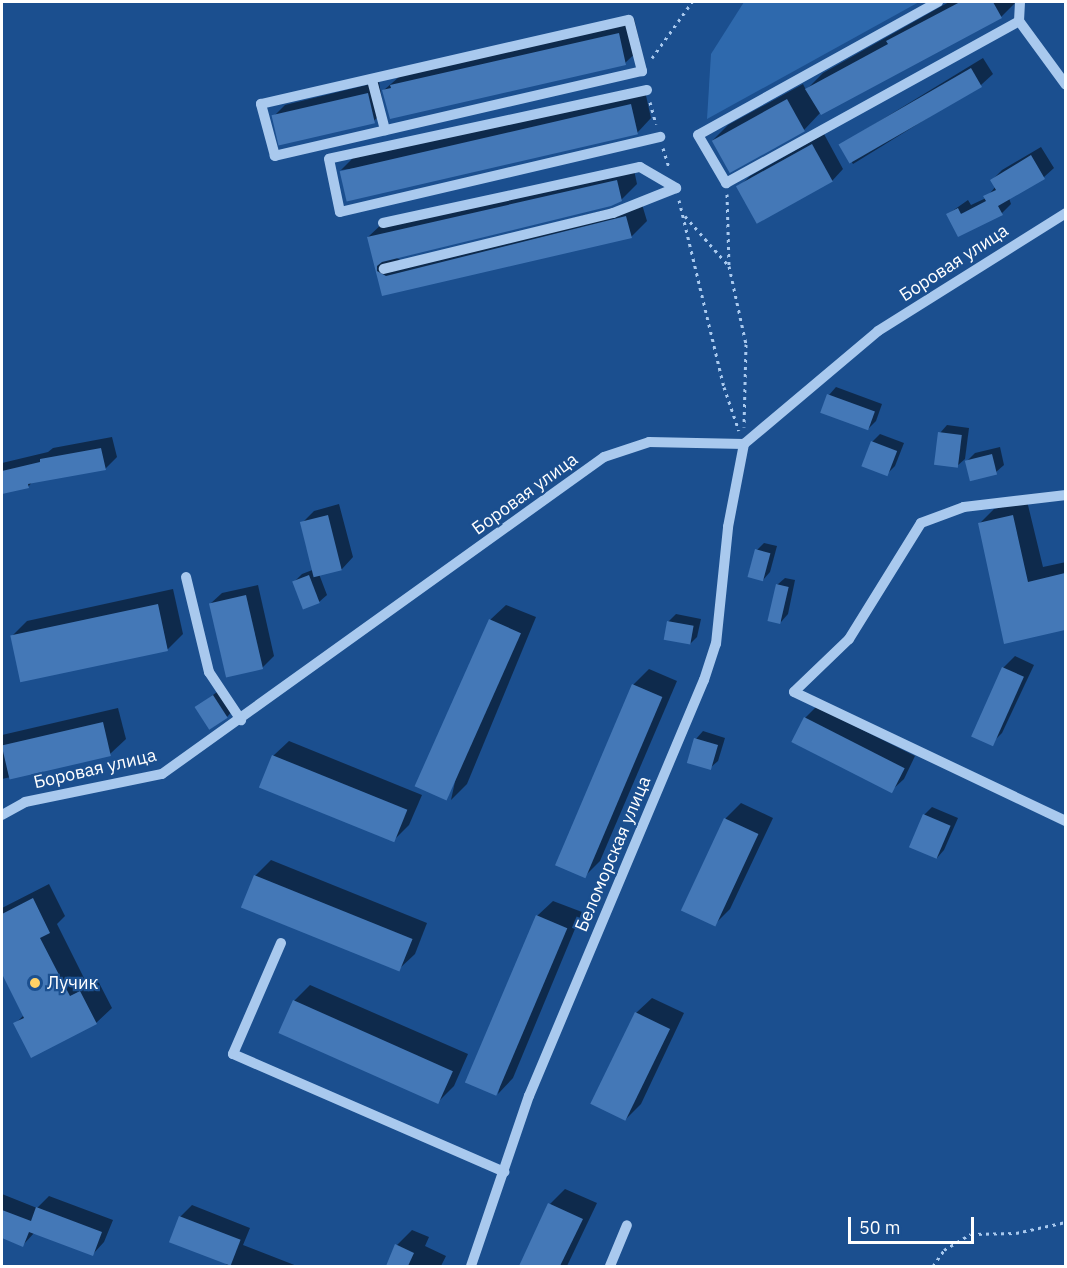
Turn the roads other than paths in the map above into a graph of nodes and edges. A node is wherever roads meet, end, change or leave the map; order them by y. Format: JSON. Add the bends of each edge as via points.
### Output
{"nodes":[{"id":1,"x":938,"y":2,"type":"edge"},
{"id":2,"x":1020,"y":2,"type":"edge"},
{"id":3,"x":1019,"y":21,"type":"junction"},
{"id":4,"x":372,"y":80,"type":"junction"},
{"id":5,"x":1065,"y":84,"type":"edge"},
{"id":6,"x":647,"y":90,"type":"road end"},
{"id":7,"x":385,"y":130,"type":"junction"},
{"id":8,"x":660,"y":137,"type":"road end"},
{"id":9,"x":1065,"y":213,"type":"edge"},
{"id":10,"x":383,"y":223,"type":"dead end"},
{"id":11,"x":384,"y":269,"type":"dead end"},
{"id":12,"x":744,"y":444,"type":"junction"},
{"id":13,"x":1065,"y":495,"type":"edge"},
{"id":14,"x":186,"y":576,"type":"dead end"},
{"id":15,"x":241,"y":720,"type":"junction"},
{"id":16,"x":2,"y":815,"type":"edge"},
{"id":17,"x":1065,"y":821,"type":"edge"},
{"id":18,"x":281,"y":943,"type":"dead end"},
{"id":19,"x":506,"y":1172,"type":"junction"},
{"id":20,"x":627,"y":1225,"type":"dead end"},
{"id":21,"x":471,"y":1266,"type":"edge"},
{"id":22,"x":610,"y":1266,"type":"edge"}],
"edges":[{"from":1,"to":3,"type":"street","via":[[698,135],[726,183]]},
{"from":2,"to":3,"type":"street"},
{"from":3,"to":5,"type":"street"},
{"from":4,"to":7,"type":"street"},
{"from":4,"to":7,"type":"street","via":[[261,104],[275,156]]},
{"from":4,"to":7,"type":"street","via":[[630,20],[642,71]]},
{"from":6,"to":8,"type":"street","via":[[329,159],[340,212]]},
{"from":9,"to":12,"type":"street","name":"Боровая улица","via":[[878,331]]},
{"from":10,"to":11,"type":"street","via":[[640,167],[676,188],[613,213]]},
{"from":12,"to":15,"type":"street","name":"Боровая улица","via":[[649,442],[604,457]]},
{"from":12,"to":19,"type":"street","name":"Беломорская улица","via":[[728,527],[716,644],[530,1096]]},
{"from":13,"to":17,"type":"street","via":[[964,507],[921,523],[849,639],[794,692]]},
{"from":14,"to":15,"type":"street","via":[[209,672]]},
{"from":15,"to":16,"type":"street","name":"Боровая улица","via":[[162,774],[25,802]]},
{"from":18,"to":19,"type":"street","via":[[233,1054]]},
{"from":19,"to":21,"type":"street","name":"Беломорская улица"},
{"from":20,"to":22,"type":"street"}]}
